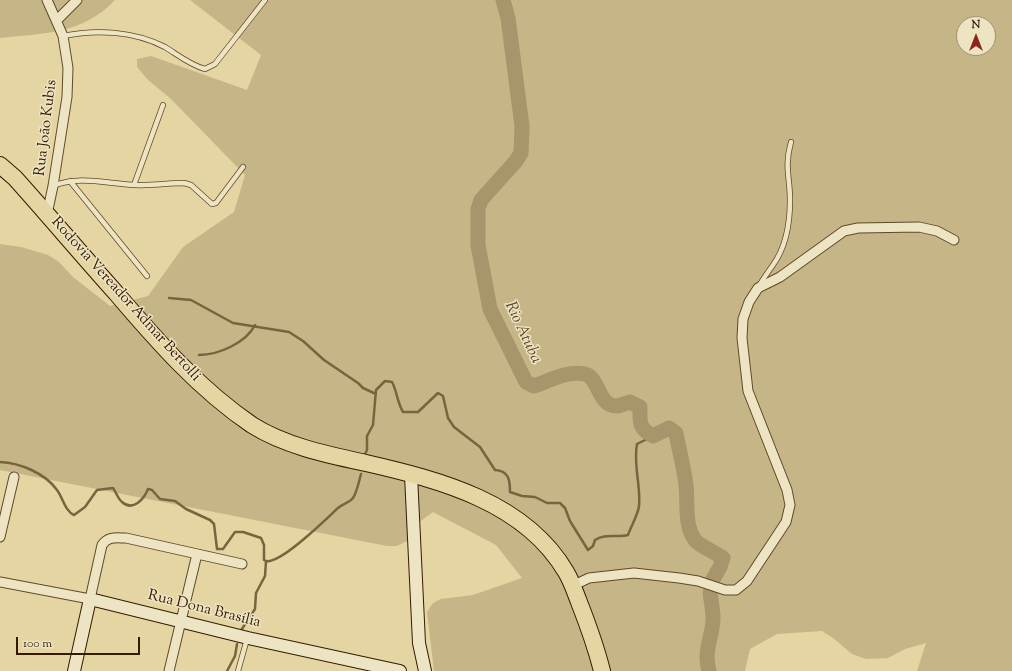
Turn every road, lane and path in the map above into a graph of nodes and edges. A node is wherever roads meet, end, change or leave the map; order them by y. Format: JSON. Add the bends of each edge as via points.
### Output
{"nodes":[{"id":1,"x":47,"y":0,"type":"edge"},
{"id":2,"x":77,"y":0,"type":"edge"},
{"id":3,"x":265,"y":0,"type":"edge"},
{"id":4,"x":57,"y":20,"type":"junction"},
{"id":5,"x":63,"y":36,"type":"junction"},
{"id":6,"x":163,"y":105,"type":"dead end"},
{"id":7,"x":791,"y":142,"type":"dead end"},
{"id":8,"x":0,"y":165,"type":"edge"},
{"id":9,"x":243,"y":167,"type":"dead end"},
{"id":10,"x":70,"y":181,"type":"junction"},
{"id":11,"x":134,"y":185,"type":"junction"},
{"id":12,"x":53,"y":186,"type":"junction"},
{"id":13,"x":47,"y":214,"type":"junction"},
{"id":14,"x":954,"y":240,"type":"dead end"},
{"id":15,"x":147,"y":276,"type":"dead end"},
{"id":16,"x":758,"y":288,"type":"junction"},
{"id":17,"x":411,"y":475,"type":"junction"},
{"id":18,"x":14,"y":477,"type":"dead end"},
{"id":19,"x":0,"y":534,"type":"edge"},
{"id":20,"x":197,"y":554,"type":"junction"},
{"id":21,"x":242,"y":564,"type":"dead end"},
{"id":22,"x":0,"y":582,"type":"edge"},
{"id":23,"x":572,"y":586,"type":"junction"},
{"id":24,"x":90,"y":599,"type":"junction"},
{"id":25,"x":180,"y":620,"type":"junction"},
{"id":26,"x":248,"y":638,"type":"junction"},
{"id":27,"x":74,"y":671,"type":"edge"},
{"id":28,"x":169,"y":671,"type":"edge"},
{"id":29,"x":238,"y":671,"type":"edge"},
{"id":30,"x":400,"y":671,"type":"edge"},
{"id":31,"x":425,"y":671,"type":"edge"},
{"id":32,"x":602,"y":671,"type":"edge"}],
"edges":[{"from":1,"to":4,"type":"street","name":"Rua João Kubis"},
{"from":2,"to":4,"type":"street"},
{"from":3,"to":5,"type":"lane","via":[[215,64],[205,69],[163,46],[134,37],[100,31],[83,31]]},
{"from":4,"to":5,"type":"street","name":"Rua João Kubis"},
{"from":5,"to":12,"type":"street","name":"Rua João Kubis","via":[[68,68],[67,97]]},
{"from":6,"to":11,"type":"lane"},
{"from":7,"to":16,"type":"lane","via":[[786,167],[790,201],[787,232],[784,245]]},
{"from":8,"to":13,"type":"highway","name":"Rodovia Vereador Admar Bertolli"},
{"from":9,"to":11,"type":"lane","via":[[216,203],[209,202],[191,185],[184,183]]},
{"from":10,"to":11,"type":"lane"},
{"from":10,"to":12,"type":"lane"},
{"from":10,"to":15,"type":"lane"},
{"from":12,"to":13,"type":"street","name":"Rua João Kubis"},
{"from":13,"to":17,"type":"highway","name":"Rodovia Vereador Admar Bertolli","via":[[186,371],[221,402],[254,426],[286,441],[332,456]]},
{"from":14,"to":16,"type":"street","via":[[937,231],[919,227],[858,228],[844,231],[780,277]]},
{"from":16,"to":23,"type":"street","via":[[749,302],[744,319],[742,338],[745,368],[748,391],[787,490],[790,504],[786,522],[748,581],[736,590],[725,590],[698,581],[634,573],[589,578]]},
{"from":17,"to":23,"type":"highway","name":"Rodovia Vereador Admar Bertolli","via":[[458,488],[519,521],[551,551]]},
{"from":17,"to":31,"type":"street","via":[[419,643]]},
{"from":18,"to":19,"type":"street"},
{"from":20,"to":21,"type":"street"},
{"from":20,"to":24,"type":"street","via":[[112,537],[105,540],[102,545]]},
{"from":20,"to":25,"type":"street"},
{"from":22,"to":24,"type":"street","name":"Rua Dona Brasília"},
{"from":23,"to":32,"type":"highway","name":"Rodovia Vereador Admar Bertolli","via":[[595,642]]},
{"from":24,"to":25,"type":"street","name":"Rua Dona Brasília"},
{"from":24,"to":27,"type":"street"},
{"from":25,"to":26,"type":"street","name":"Rua Dona Brasília"},
{"from":25,"to":28,"type":"street"},
{"from":26,"to":29,"type":"lane"},
{"from":26,"to":30,"type":"street","name":"Rua Dona Brasília"}]}
